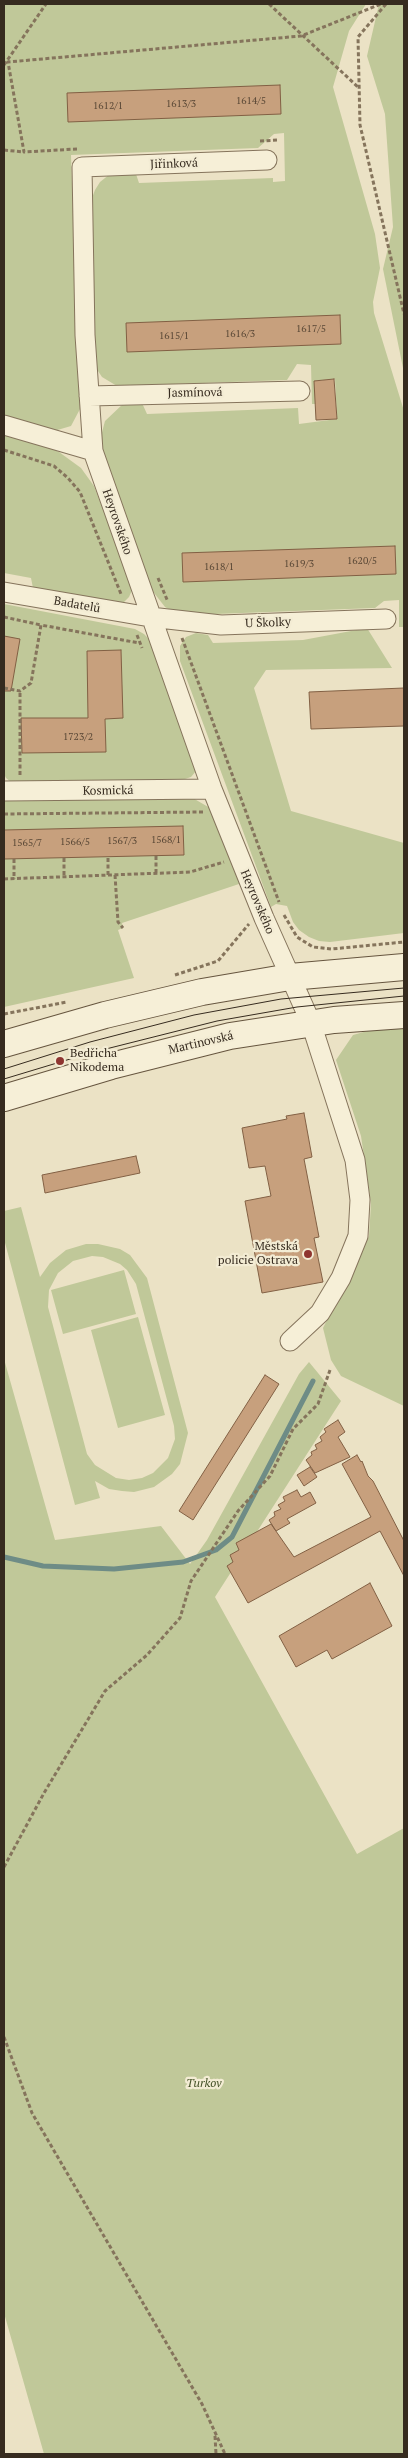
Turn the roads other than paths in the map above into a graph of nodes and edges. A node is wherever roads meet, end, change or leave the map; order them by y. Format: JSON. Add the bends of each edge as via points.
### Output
{"nodes":[{"id":1,"x":82,"y":158,"type":"joint"},
{"id":2,"x":267,"y":160,"type":"dead end"},
{"id":3,"x":300,"y":391,"type":"dead end"},
{"id":4,"x":89,"y":396,"type":"junction"},
{"id":5,"x":4,"y":425,"type":"edge"},
{"id":6,"x":93,"y":451,"type":"junction"},
{"id":7,"x":4,"y":592,"type":"edge"},
{"id":8,"x":150,"y":618,"type":"junction"},
{"id":9,"x":386,"y":619,"type":"dead end"},
{"id":10,"x":212,"y":788,"type":"junction"},
{"id":11,"x":12,"y":792,"type":"edge"},
{"id":12,"x":404,"y":967,"type":"edge"},
{"id":13,"x":290,"y":977,"type":"junction"},
{"id":14,"x":404,"y":1015,"type":"edge"},
{"id":15,"x":311,"y":1023,"type":"junction"},
{"id":16,"x":4,"y":1044,"type":"edge"},
{"id":17,"x":4,"y":1098,"type":"edge"},
{"id":18,"x":290,"y":1341,"type":"dead end"}],
"edges":[{"from":1,"to":2,"type":"street","name":"Jiřinková"},
{"from":1,"to":4,"type":"street","name":"Heyrovského"},
{"from":3,"to":4,"type":"street","name":"Jasmínová"},
{"from":4,"to":6,"type":"street","name":"Heyrovského"},
{"from":5,"to":6,"type":"street"},
{"from":6,"to":8,"type":"street","name":"Heyrovského"},
{"from":7,"to":8,"type":"street","name":"Badatelů"},
{"from":8,"to":9,"type":"street","name":"U Školky","via":[[221,625]]},
{"from":8,"to":10,"type":"street","name":"Heyrovského"},
{"from":10,"to":11,"type":"street","name":"Kosmická"},
{"from":10,"to":13,"type":"street","name":"Heyrovského"},
{"from":12,"to":13,"type":"street"},
{"from":13,"to":15,"type":"street","name":"Heyrovského"},
{"from":13,"to":16,"type":"street","via":[[156,1003]]},
{"from":14,"to":15,"type":"street","name":"Martinovská"},
{"from":15,"to":17,"type":"street","name":"Martinovská","via":[[183,1047],[72,1076]]},
{"from":15,"to":18,"type":"street","name":"Heyrovského","via":[[355,1160],[360,1200],[358,1236],[341,1278],[320,1313]]}]}
